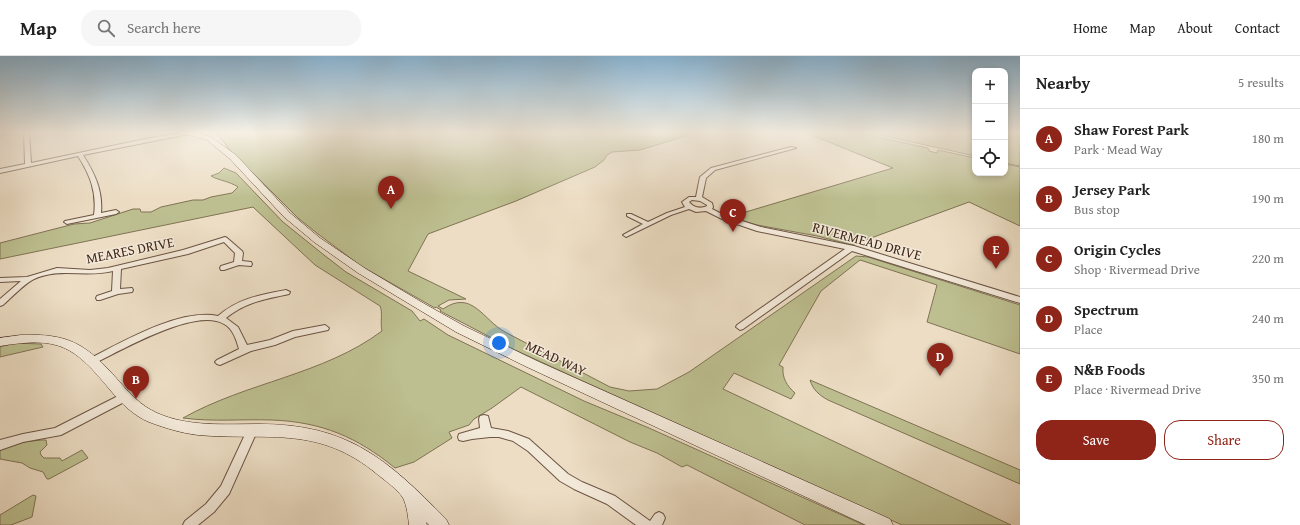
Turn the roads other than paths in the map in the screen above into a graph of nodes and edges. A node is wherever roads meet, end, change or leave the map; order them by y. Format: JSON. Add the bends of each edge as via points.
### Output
{"nodes":[{"id":1,"x":27,"y":154,"type":"edge"},
{"id":2,"x":85,"y":154,"type":"edge"},
{"id":3,"x":229,"y":154,"type":"edge"},
{"id":4,"x":771,"y":154,"type":"edge"},
{"id":5,"x":80,"y":155,"type":"junction"},
{"id":6,"x":28,"y":165,"type":"junction"},
{"id":7,"x":0,"y":171,"type":"edge"},
{"id":8,"x":699,"y":198,"type":"junction"},
{"id":9,"x":690,"y":208,"type":"junction"},
{"id":10,"x":707,"y":209,"type":"junction"},
{"id":11,"x":116,"y":212,"type":"dead end"},
{"id":12,"x":629,"y":215,"type":"dead end"},
{"id":13,"x":97,"y":216,"type":"junction"},
{"id":14,"x":67,"y":222,"type":"dead end"},
{"id":15,"x":648,"y":224,"type":"junction"},
{"id":16,"x":626,"y":235,"type":"dead end"},
{"id":17,"x":851,"y":248,"type":"junction"},
{"id":18,"x":238,"y":263,"type":"junction"},
{"id":19,"x":248,"y":264,"type":"dead end"},
{"id":20,"x":117,"y":268,"type":"junction"},
{"id":21,"x":224,"y":268,"type":"dead end"},
{"id":22,"x":28,"y":279,"type":"junction"},
{"id":23,"x":0,"y":280,"type":"edge"},
{"id":24,"x":129,"y":290,"type":"dead end"},
{"id":25,"x":116,"y":292,"type":"junction"},
{"id":26,"x":286,"y":292,"type":"dead end"},
{"id":27,"x":100,"y":298,"type":"dead end"},
{"id":28,"x":1020,"y":300,"type":"edge"},
{"id":29,"x":0,"y":303,"type":"edge"},
{"id":30,"x":220,"y":319,"type":"junction"},
{"id":31,"x":740,"y":326,"type":"dead end"},
{"id":32,"x":325,"y":328,"type":"dead end"},
{"id":33,"x":0,"y":342,"type":"edge"},
{"id":34,"x":244,"y":350,"type":"junction"},
{"id":35,"x":92,"y":361,"type":"junction"},
{"id":36,"x":220,"y":362,"type":"dead end"},
{"id":37,"x":124,"y":397,"type":"junction"},
{"id":38,"x":484,"y":419,"type":"dead end"},
{"id":39,"x":253,"y":429,"type":"junction"},
{"id":40,"x":486,"y":432,"type":"junction"},
{"id":41,"x":464,"y":437,"type":"dead end"},
{"id":42,"x":0,"y":445,"type":"edge"},
{"id":43,"x":410,"y":495,"type":"junction"},
{"id":44,"x":189,"y":525,"type":"edge"},
{"id":45,"x":418,"y":525,"type":"edge"},
{"id":46,"x":440,"y":525,"type":"edge"},
{"id":47,"x":646,"y":525,"type":"edge"},
{"id":48,"x":884,"y":525,"type":"edge"}],
"edges":[{"from":1,"to":6,"type":"street"},
{"from":2,"to":5,"type":"street"},
{"from":3,"to":48,"type":"main road","name":"MEAD WAY","via":[[287,215],[317,240],[426,310],[532,364]]},
{"from":4,"to":8,"type":"street","via":[[713,169],[703,177]]},
{"from":5,"to":6,"type":"street"},
{"from":5,"to":13,"type":"street","via":[[97,186]]},
{"from":6,"to":7,"type":"street"},
{"from":8,"to":9,"type":"street","via":[[685,200],[685,204]]},
{"from":8,"to":10,"type":"street","via":[[710,204]]},
{"from":9,"to":10,"type":"street"},
{"from":9,"to":15,"type":"street"},
{"from":10,"to":17,"type":"street","name":"RIVERMEAD DRIVE","via":[[742,226]]},
{"from":11,"to":13,"type":"street"},
{"from":12,"to":15,"type":"street"},
{"from":13,"to":14,"type":"street"},
{"from":15,"to":16,"type":"street"},
{"from":17,"to":28,"type":"street","name":"RIVERMEAD DRIVE"},
{"from":17,"to":31,"type":"street"},
{"from":18,"to":19,"type":"street"},
{"from":18,"to":20,"type":"street","name":"MEARES DRIVE","via":[[239,253],[223,237],[192,250]]},
{"from":18,"to":21,"type":"street"},
{"from":20,"to":22,"type":"street","name":"MEARES DRIVE","via":[[90,272],[53,270]]},
{"from":20,"to":25,"type":"street"},
{"from":22,"to":23,"type":"street"},
{"from":22,"to":29,"type":"street","name":"MEARES DRIVE"},
{"from":24,"to":25,"type":"street"},
{"from":25,"to":27,"type":"street"},
{"from":26,"to":30,"type":"street","via":[[245,301],[232,307]]},
{"from":30,"to":34,"type":"street","via":[[229,323],[238,333]]},
{"from":30,"to":35,"type":"street","via":[[194,319],[174,323]]},
{"from":32,"to":34,"type":"street","via":[[312,325],[272,343]]},
{"from":33,"to":35,"type":"main road","via":[[32,339],[61,342],[78,349]]},
{"from":34,"to":36,"type":"street"},
{"from":35,"to":37,"type":"main road"},
{"from":37,"to":39,"type":"main road","via":[[138,410],[151,417],[179,426],[209,430]]},
{"from":37,"to":42,"type":"street","via":[[60,431]]},
{"from":38,"to":40,"type":"street"},
{"from":39,"to":43,"type":"main road","via":[[290,429],[321,436],[347,446],[370,459],[398,481]]},
{"from":39,"to":44,"type":"street","via":[[225,490],[210,508]]},
{"from":40,"to":41,"type":"street"},
{"from":40,"to":47,"type":"street","via":[[503,434],[525,443],[563,477],[607,498]]},
{"from":43,"to":45,"type":"main road"},
{"from":43,"to":46,"type":"main road"}]}
